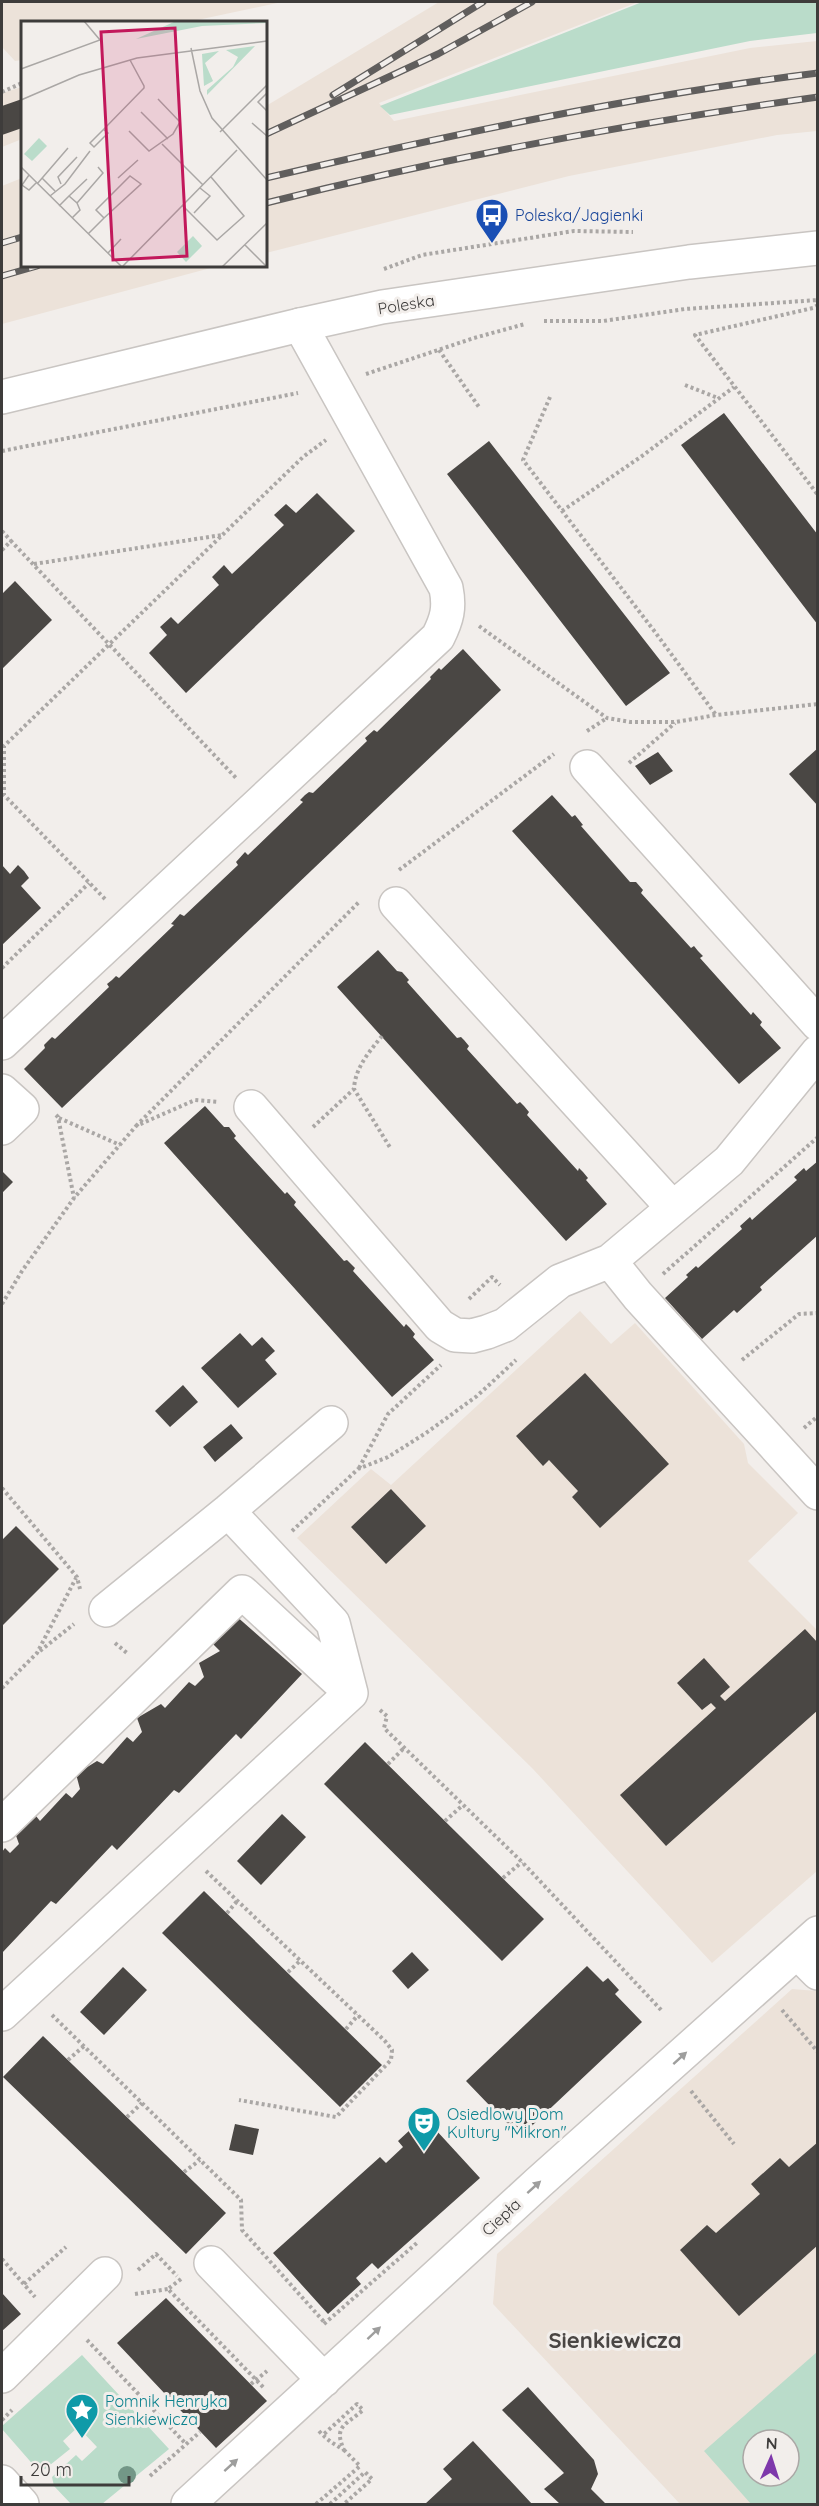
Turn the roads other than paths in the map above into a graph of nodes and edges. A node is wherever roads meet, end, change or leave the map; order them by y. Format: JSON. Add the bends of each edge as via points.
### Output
{"nodes":[{"id":1,"x":818,"y":248,"type":"edge"},
{"id":2,"x":300,"y":325,"type":"junction"},
{"id":3,"x":2,"y":397,"type":"edge"},
{"id":4,"x":573,"y":765,"type":"road end"},
{"id":5,"x":396,"y":904,"type":"dead end"},
{"id":6,"x":818,"y":1024,"type":"edge"},
{"id":7,"x":2,"y":1043,"type":"edge"},
{"id":8,"x":818,"y":1052,"type":"edge"},
{"id":9,"x":2,"y":1091,"type":"edge"},
{"id":10,"x":251,"y":1107,"type":"road end"},
{"id":11,"x":2,"y":1128,"type":"edge"},
{"id":12,"x":673,"y":1208,"type":"junction"},
{"id":13,"x":610,"y":1261,"type":"junction"},
{"id":14,"x":331,"y":1423,"type":"dead end"},
{"id":15,"x":818,"y":1493,"type":"edge"},
{"id":16,"x":228,"y":1510,"type":"junction"},
{"id":17,"x":92,"y":1616,"type":"road end"},
{"id":18,"x":351,"y":1693,"type":"junction"},
{"id":19,"x":2,"y":1825,"type":"edge"},
{"id":20,"x":811,"y":1953,"type":"edge"},
{"id":21,"x":2,"y":2014,"type":"edge"},
{"id":22,"x":211,"y":2263,"type":"dead end"},
{"id":23,"x":120,"y":2273,"type":"road end"},
{"id":24,"x":2,"y":2376,"type":"edge"},
{"id":25,"x":324,"y":2380,"type":"junction"},
{"id":26,"x":2,"y":2482,"type":"edge"},
{"id":27,"x":22,"y":2505,"type":"edge"},
{"id":28,"x":188,"y":2505,"type":"edge"}],
"edges":[{"from":1,"to":2,"type":"street","name":"Poleska","via":[[688,262],[382,307]]},
{"from":2,"to":3,"type":"street","name":"Poleska"},
{"from":2,"to":7,"type":"street","via":[[446,588],[447,620],[438,637]]},
{"from":4,"to":6,"type":"street","via":[[620,802]]},
{"from":5,"to":12,"type":"street"},
{"from":8,"to":12,"type":"street","via":[[729,1161]]},
{"from":9,"to":11,"type":"street","via":[[22,1109]]},
{"from":10,"to":13,"type":"street","via":[[440,1326],[455,1335],[472,1336],[505,1325],[560,1281]]},
{"from":12,"to":13,"type":"street"},
{"from":13,"to":15,"type":"street"},
{"from":14,"to":16,"type":"street"},
{"from":16,"to":17,"type":"street"},
{"from":16,"to":18,"type":"street","via":[[333,1623]]},
{"from":18,"to":19,"type":"street","via":[[242,1592]]},
{"from":18,"to":21,"type":"street"},
{"from":25,"to":20,"type":"street","name":"Ciepła","one_way":true,"via":[[538,2183]]},
{"from":22,"to":25,"type":"street"},
{"from":23,"to":24,"type":"street"},
{"from":28,"to":25,"type":"street","name":"Ciepła","one_way":true},
{"from":26,"to":27,"type":"street"}]}
